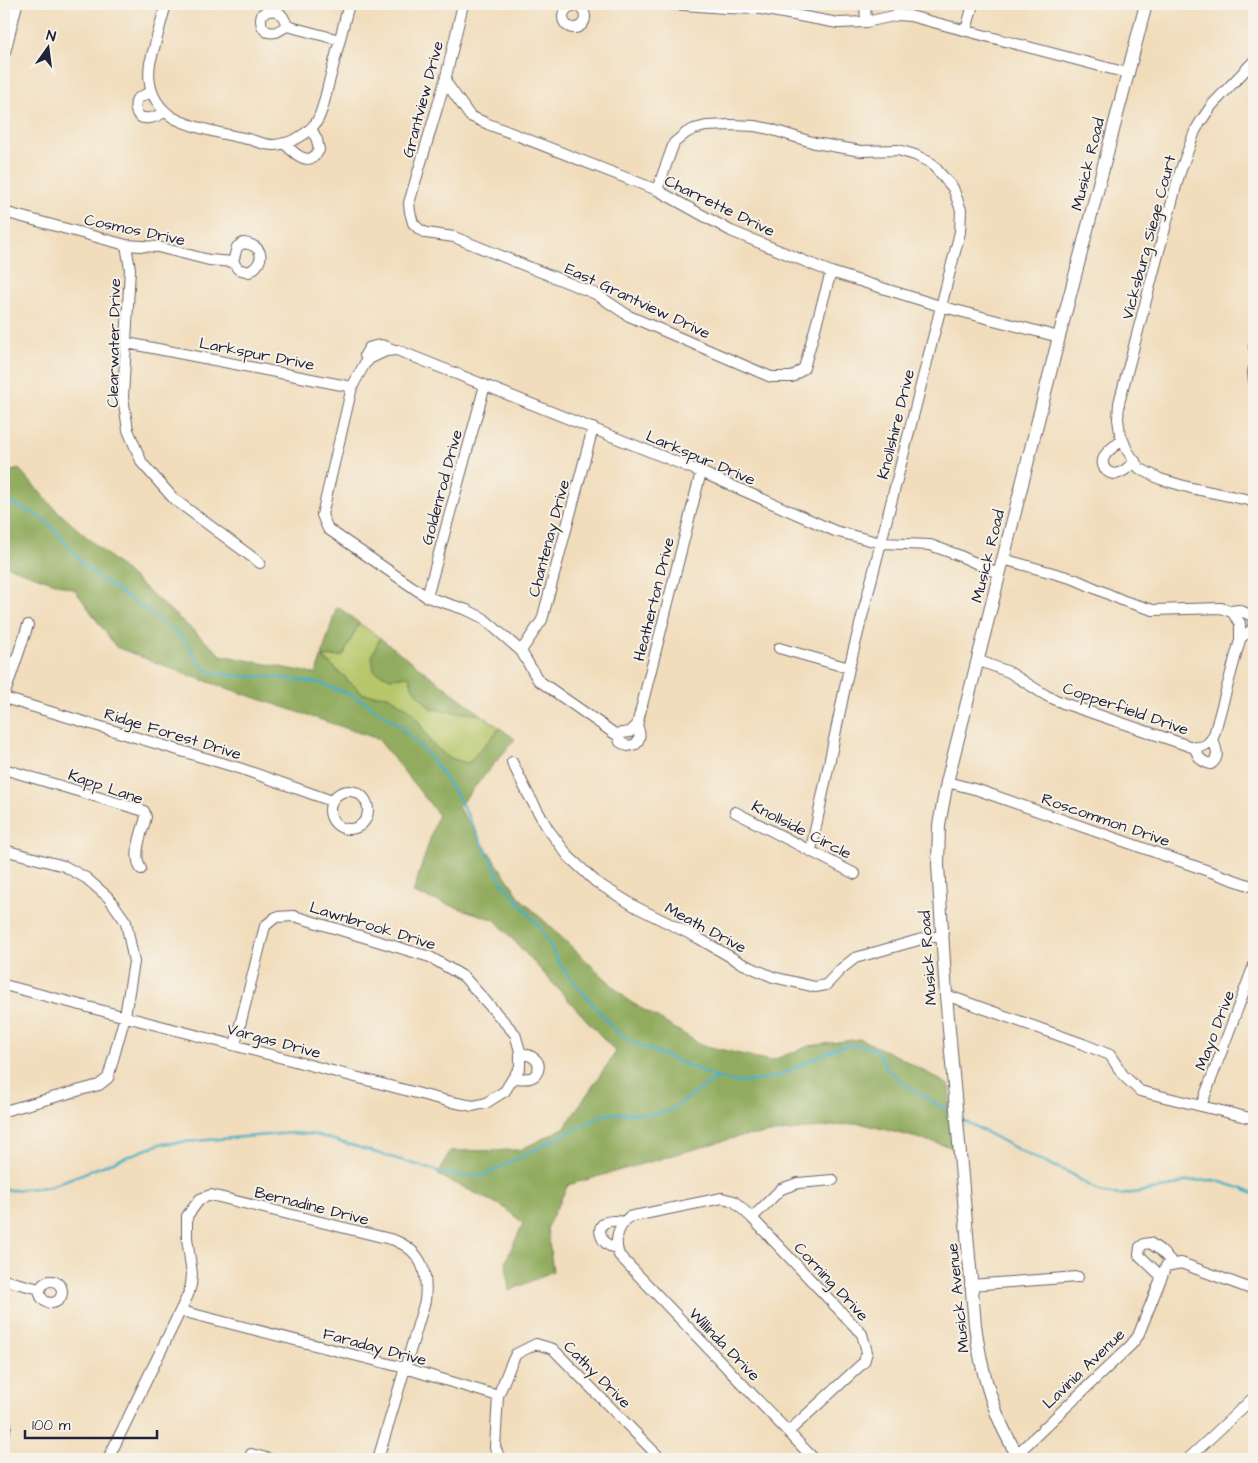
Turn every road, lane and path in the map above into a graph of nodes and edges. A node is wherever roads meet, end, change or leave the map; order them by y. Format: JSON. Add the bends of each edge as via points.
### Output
{"nodes":[{"id":1,"x":16,"y":4,"type":"edge"},
{"id":2,"x":166,"y":4,"type":"edge"},
{"id":3,"x":349,"y":4,"type":"edge"},
{"id":4,"x":463,"y":4,"type":"edge"},
{"id":5,"x":673,"y":4,"type":"edge"},
{"id":6,"x":865,"y":4,"type":"edge"},
{"id":7,"x":973,"y":4,"type":"edge"},
{"id":8,"x":1146,"y":4,"type":"edge"},
{"id":9,"x":762,"y":6,"type":"edge"},
{"id":10,"x":866,"y":22,"type":"junction"},
{"id":11,"x":287,"y":26,"type":"dead end"},
{"id":12,"x":966,"y":31,"type":"junction"},
{"id":13,"x":340,"y":40,"type":"junction"},
{"id":14,"x":4,"y":52,"type":"edge"},
{"id":15,"x":1254,"y":61,"type":"edge"},
{"id":16,"x":1128,"y":73,"type":"junction"},
{"id":17,"x":445,"y":81,"type":"junction"},
{"id":18,"x":152,"y":91,"type":"junction"},
{"id":19,"x":165,"y":112,"type":"junction"},
{"id":20,"x":311,"y":128,"type":"junction"},
{"id":21,"x":284,"y":143,"type":"junction"},
{"id":22,"x":657,"y":190,"type":"junction"},
{"id":23,"x":409,"y":203,"type":"joint"},
{"id":24,"x":4,"y":212,"type":"edge"},
{"id":25,"x":126,"y":245,"type":"junction"},
{"id":26,"x":233,"y":262,"type":"dead end"},
{"id":27,"x":831,"y":272,"type":"junction"},
{"id":28,"x":940,"y":306,"type":"junction"},
{"id":29,"x":1059,"y":337,"type":"junction"},
{"id":30,"x":127,"y":343,"type":"junction"},
{"id":31,"x":1254,"y":368,"type":"edge"},
{"id":32,"x":1254,"y":381,"type":"edge"},
{"id":33,"x":485,"y":385,"type":"junction"},
{"id":34,"x":352,"y":388,"type":"junction"},
{"id":35,"x":593,"y":428,"type":"junction"},
{"id":36,"x":1123,"y":440,"type":"junction"},
{"id":37,"x":1135,"y":461,"type":"junction"},
{"id":38,"x":701,"y":472,"type":"junction"},
{"id":39,"x":1254,"y":502,"type":"edge"},
{"id":40,"x":881,"y":543,"type":"junction"},
{"id":41,"x":1003,"y":559,"type":"junction"},
{"id":42,"x":260,"y":563,"type":"dead end"},
{"id":43,"x":1000,"y":574,"type":"junction"},
{"id":44,"x":427,"y":597,"type":"junction"},
{"id":45,"x":1230,"y":611,"type":"junction"},
{"id":46,"x":28,"y":625,"type":"dead end"},
{"id":47,"x":1240,"y":638,"type":"junction"},
{"id":48,"x":779,"y":648,"type":"dead end"},
{"id":49,"x":521,"y":651,"type":"junction"},
{"id":50,"x":978,"y":660,"type":"junction"},
{"id":51,"x":849,"y":668,"type":"junction"},
{"id":52,"x":4,"y":697,"type":"edge"},
{"id":53,"x":1212,"y":738,"type":"junction"},
{"id":54,"x":1195,"y":748,"type":"junction"},
{"id":55,"x":512,"y":762,"type":"dead end"},
{"id":56,"x":4,"y":769,"type":"edge"},
{"id":57,"x":946,"y":782,"type":"junction"},
{"id":58,"x":332,"y":801,"type":"dead end"},
{"id":59,"x":736,"y":812,"type":"dead end"},
{"id":60,"x":4,"y":850,"type":"edge"},
{"id":61,"x":811,"y":850,"type":"junction"},
{"id":62,"x":141,"y":869,"type":"dead end"},
{"id":63,"x":856,"y":874,"type":"dead end"},
{"id":64,"x":1254,"y":887,"type":"edge"},
{"id":65,"x":942,"y":937,"type":"junction"},
{"id":66,"x":1254,"y":965,"type":"edge"},
{"id":67,"x":4,"y":985,"type":"edge"},
{"id":68,"x":946,"y":995,"type":"junction"},
{"id":69,"x":125,"y":1016,"type":"junction"},
{"id":70,"x":235,"y":1045,"type":"junction"},
{"id":71,"x":520,"y":1053,"type":"junction"},
{"id":72,"x":520,"y":1066,"type":"joint"},
{"id":73,"x":514,"y":1078,"type":"junction"},
{"id":74,"x":1201,"y":1106,"type":"junction"},
{"id":75,"x":4,"y":1111,"type":"edge"},
{"id":76,"x":1254,"y":1119,"type":"edge"},
{"id":77,"x":957,"y":1126,"type":"joint"},
{"id":78,"x":834,"y":1180,"type":"dead end"},
{"id":79,"x":752,"y":1218,"type":"junction"},
{"id":80,"x":624,"y":1222,"type":"junction"},
{"id":81,"x":616,"y":1248,"type":"junction"},
{"id":82,"x":1078,"y":1278,"type":"dead end"},
{"id":83,"x":4,"y":1280,"type":"edge"},
{"id":84,"x":970,"y":1285,"type":"junction"},
{"id":85,"x":40,"y":1289,"type":"dead end"},
{"id":86,"x":1254,"y":1290,"type":"edge"},
{"id":87,"x":181,"y":1311,"type":"junction"},
{"id":88,"x":405,"y":1368,"type":"junction"},
{"id":89,"x":498,"y":1396,"type":"junction"},
{"id":90,"x":1254,"y":1397,"type":"edge"},
{"id":91,"x":4,"y":1420,"type":"edge"},
{"id":92,"x":788,"y":1432,"type":"junction"},
{"id":93,"x":4,"y":1433,"type":"edge"},
{"id":94,"x":251,"y":1454,"type":"dead end"},
{"id":95,"x":1018,"y":1456,"type":"edge"},
{"id":96,"x":108,"y":1459,"type":"edge"},
{"id":97,"x":270,"y":1459,"type":"edge"},
{"id":98,"x":378,"y":1459,"type":"edge"},
{"id":99,"x":500,"y":1459,"type":"edge"},
{"id":100,"x":661,"y":1459,"type":"edge"},
{"id":101,"x":814,"y":1459,"type":"edge"},
{"id":102,"x":1188,"y":1459,"type":"edge"}],
"edges":[{"from":1,"to":14,"type":"street"},
{"from":2,"to":18,"type":"street","via":[[150,63],[149,85]]},
{"from":3,"to":13,"type":"street"},
{"from":4,"to":17,"type":"street","name":"Grantview Drive"},
{"from":5,"to":9,"type":"street"},
{"from":6,"to":10,"type":"street"},
{"from":7,"to":12,"type":"street"},
{"from":8,"to":16,"type":"street","name":"Musick Road"},
{"from":9,"to":10,"type":"street","via":[[838,23]]},
{"from":10,"to":12,"type":"street","via":[[898,15],[910,16]]},
{"from":11,"to":13,"type":"street"},
{"from":12,"to":16,"type":"street"},
{"from":13,"to":20,"type":"street","via":[[324,102]]},
{"from":15,"to":36,"type":"street","name":"Vicksburg Siege Court","via":[[1201,121],[1179,174],[1119,402],[1118,419]]},
{"from":16,"to":29,"type":"street","name":"Musick Road"},
{"from":17,"to":22,"type":"street","name":"Charrette Drive","via":[[470,116]]},
{"from":17,"to":23,"type":"street","name":"Grantview Drive"},
{"from":18,"to":19,"type":"street"},
{"from":18,"to":19,"type":"street","via":[[137,99],[136,113],[148,119]]},
{"from":19,"to":21,"type":"street","via":[[180,121],[210,130],[268,144]]},
{"from":20,"to":21,"type":"street","via":[[297,139]]},
{"from":20,"to":21,"type":"street","via":[[319,150],[311,159],[302,158]]},
{"from":22,"to":27,"type":"street","name":"Charrette Drive","via":[[731,231]]},
{"from":22,"to":28,"type":"street","name":"Knollshire Drive","via":[[674,143],[686,133],[706,126],[770,129],[815,143],[861,151],[898,150],[915,155],[931,163],[953,188],[961,210],[960,232]]},
{"from":23,"to":27,"type":"street","name":"East Grantview Drive","via":[[413,224],[419,230],[454,237],[596,294],[629,316],[771,377],[792,377],[804,368]]},
{"from":24,"to":25,"type":"street","name":"Cosmos Drive"},
{"from":25,"to":26,"type":"street","name":"Cosmos Drive"},
{"from":25,"to":30,"type":"street","name":"Clearwater Drive","via":[[130,269]]},
{"from":27,"to":28,"type":"street","name":"Charrette Drive"},
{"from":28,"to":29,"type":"street","name":"Charrette Drive"},
{"from":28,"to":40,"type":"street","name":"Knollshire Drive"},
{"from":29,"to":41,"type":"street","name":"Musick Road"},
{"from":30,"to":34,"type":"street","name":"Larkspur Drive"},
{"from":30,"to":42,"type":"street","name":"Clearwater Drive","via":[[123,397],[128,430],[142,463],[174,499]]},
{"from":31,"to":32,"type":"street"},
{"from":33,"to":34,"type":"street","name":"Larkspur Drive","via":[[398,350],[371,358]]},
{"from":33,"to":35,"type":"street","name":"Larkspur Drive"},
{"from":33,"to":44,"type":"street","name":"Goldenrod Drive"},
{"from":34,"to":44,"type":"street","via":[[322,515],[328,529]]},
{"from":35,"to":38,"type":"street","name":"Larkspur Drive"},
{"from":35,"to":49,"type":"street","name":"Chantenay Drive","via":[[542,620]]},
{"from":36,"to":37,"type":"street","name":"Vicksburg Siege Court"},
{"from":36,"to":37,"type":"street","via":[[1103,460],[1104,467],[1115,474]]},
{"from":37,"to":39,"type":"street","name":"Vicksburg Siege Court","via":[[1139,468],[1160,479]]},
{"from":38,"to":40,"type":"street","name":"Larkspur Drive","via":[[835,531]]},
{"from":38,"to":49,"type":"street","name":"Heatherton Drive","via":[[633,728],[640,733],[636,744],[628,746],[620,742],[618,734],[538,680]]},
{"from":40,"to":43,"type":"street","name":"Larkspur Drive","via":[[930,545]]},
{"from":40,"to":51,"type":"street","name":"Knollshire Drive"},
{"from":41,"to":43,"type":"street","name":"Musick Road"},
{"from":41,"to":45,"type":"street","via":[[1074,578],[1124,602],[1153,610],[1221,608]]},
{"from":43,"to":50,"type":"street","name":"Musick Road"},
{"from":44,"to":49,"type":"street","via":[[483,618]]},
{"from":45,"to":47,"type":"street","via":[[1240,624]]},
{"from":45,"to":47,"type":"street","via":[[1239,610],[1252,616],[1252,630]]},
{"from":46,"to":52,"type":"street"},
{"from":47,"to":53,"type":"street"},
{"from":48,"to":51,"type":"street"},
{"from":50,"to":54,"type":"street","name":"Copperfield Drive","via":[[1009,672],[1063,703]]},
{"from":50,"to":57,"type":"street","name":"Musick Road"},
{"from":51,"to":61,"type":"street","name":"Knollshire Drive"},
{"from":52,"to":58,"type":"street","name":"Ridge Forest Drive","via":[[242,769]]},
{"from":53,"to":54,"type":"street","name":"Copperfield Drive","via":[[1209,744]]},
{"from":53,"to":54,"type":"street","via":[[1218,752],[1211,764],[1198,756]]},
{"from":55,"to":65,"type":"street","name":"Meath Drive","via":[[548,829],[569,857],[596,882],[636,907],[765,973],[815,987],[826,985],[855,958],[929,937]]},
{"from":56,"to":62,"type":"street","name":"Kapp Lane","via":[[144,811],[146,817],[137,849]]},
{"from":57,"to":64,"type":"street","name":"Roscommon Drive","via":[[978,790]]},
{"from":57,"to":65,"type":"street","name":"Musick Road","via":[[938,844]]},
{"from":59,"to":61,"type":"street","name":"Knollside Circle"},
{"from":60,"to":69,"type":"street","via":[[64,866],[86,878],[109,898],[126,922],[134,962]]},
{"from":61,"to":63,"type":"street","name":"Knollside Circle"},
{"from":65,"to":68,"type":"street","name":"Musick Road"},
{"from":66,"to":74,"type":"street","name":"Mayo Drive"},
{"from":67,"to":69,"type":"street","name":"Vargas Drive"},
{"from":68,"to":74,"type":"street","via":[[1110,1055],[1140,1092]]},
{"from":68,"to":77,"type":"street","name":"Musick Road"},
{"from":69,"to":70,"type":"street","name":"Vargas Drive"},
{"from":69,"to":75,"type":"street","via":[[108,1078],[99,1084]]},
{"from":70,"to":71,"type":"street","name":"Lawnbrook Drive","via":[[265,926],[276,917],[294,916],[430,957],[464,977],[515,1034]]},
{"from":70,"to":73,"type":"street","name":"Vargas Drive","via":[[473,1106],[495,1099]]},
{"from":71,"to":72,"type":"street","name":"Lawnbrook Drive"},
{"from":71,"to":73,"type":"street","via":[[536,1059],[539,1068],[532,1078]]},
{"from":72,"to":73,"type":"street","name":"Vargas Drive"},
{"from":74,"to":76,"type":"street"},
{"from":77,"to":84,"type":"street","name":"Musick Avenue"},
{"from":78,"to":79,"type":"street","via":[[798,1183],[781,1189]]},
{"from":79,"to":80,"type":"street","name":"Corning Drive","via":[[734,1201],[722,1198],[629,1217]]},
{"from":79,"to":92,"type":"street","name":"Corning Drive","via":[[862,1334],[867,1352],[864,1362]]},
{"from":80,"to":81,"type":"street","via":[[617,1234]]},
{"from":80,"to":81,"type":"street","name":"Willinda Drive","via":[[606,1222],[599,1232],[608,1245]]},
{"from":81,"to":92,"type":"street","name":"Willinda Drive","via":[[619,1255]]},
{"from":82,"to":84,"type":"street"},
{"from":83,"to":85,"type":"street"},
{"from":84,"to":95,"type":"street","name":"Musick Avenue","via":[[984,1378],[998,1417]]},
{"from":86,"to":95,"type":"street","name":"Lavinia Avenue","via":[[1181,1263],[1167,1269],[1132,1345]]},
{"from":87,"to":88,"type":"street","name":"Faraday Drive"},
{"from":87,"to":88,"type":"street","name":"Bernadine Drive","via":[[192,1274],[187,1216],[200,1199],[211,1194],[394,1240],[405,1245],[422,1263],[426,1287],[425,1302]]},
{"from":87,"to":96,"type":"street"},
{"from":88,"to":89,"type":"street","name":"Faraday Drive"},
{"from":88,"to":98,"type":"street"},
{"from":89,"to":99,"type":"street","via":[[496,1447]]},
{"from":89,"to":100,"type":"street","name":"Cathy Drive","via":[[516,1354],[536,1344],[553,1349]]},
{"from":90,"to":102,"type":"street"},
{"from":91,"to":93,"type":"street"},
{"from":92,"to":101,"type":"street","name":"Willinda Drive"},
{"from":94,"to":97,"type":"street"}]}
